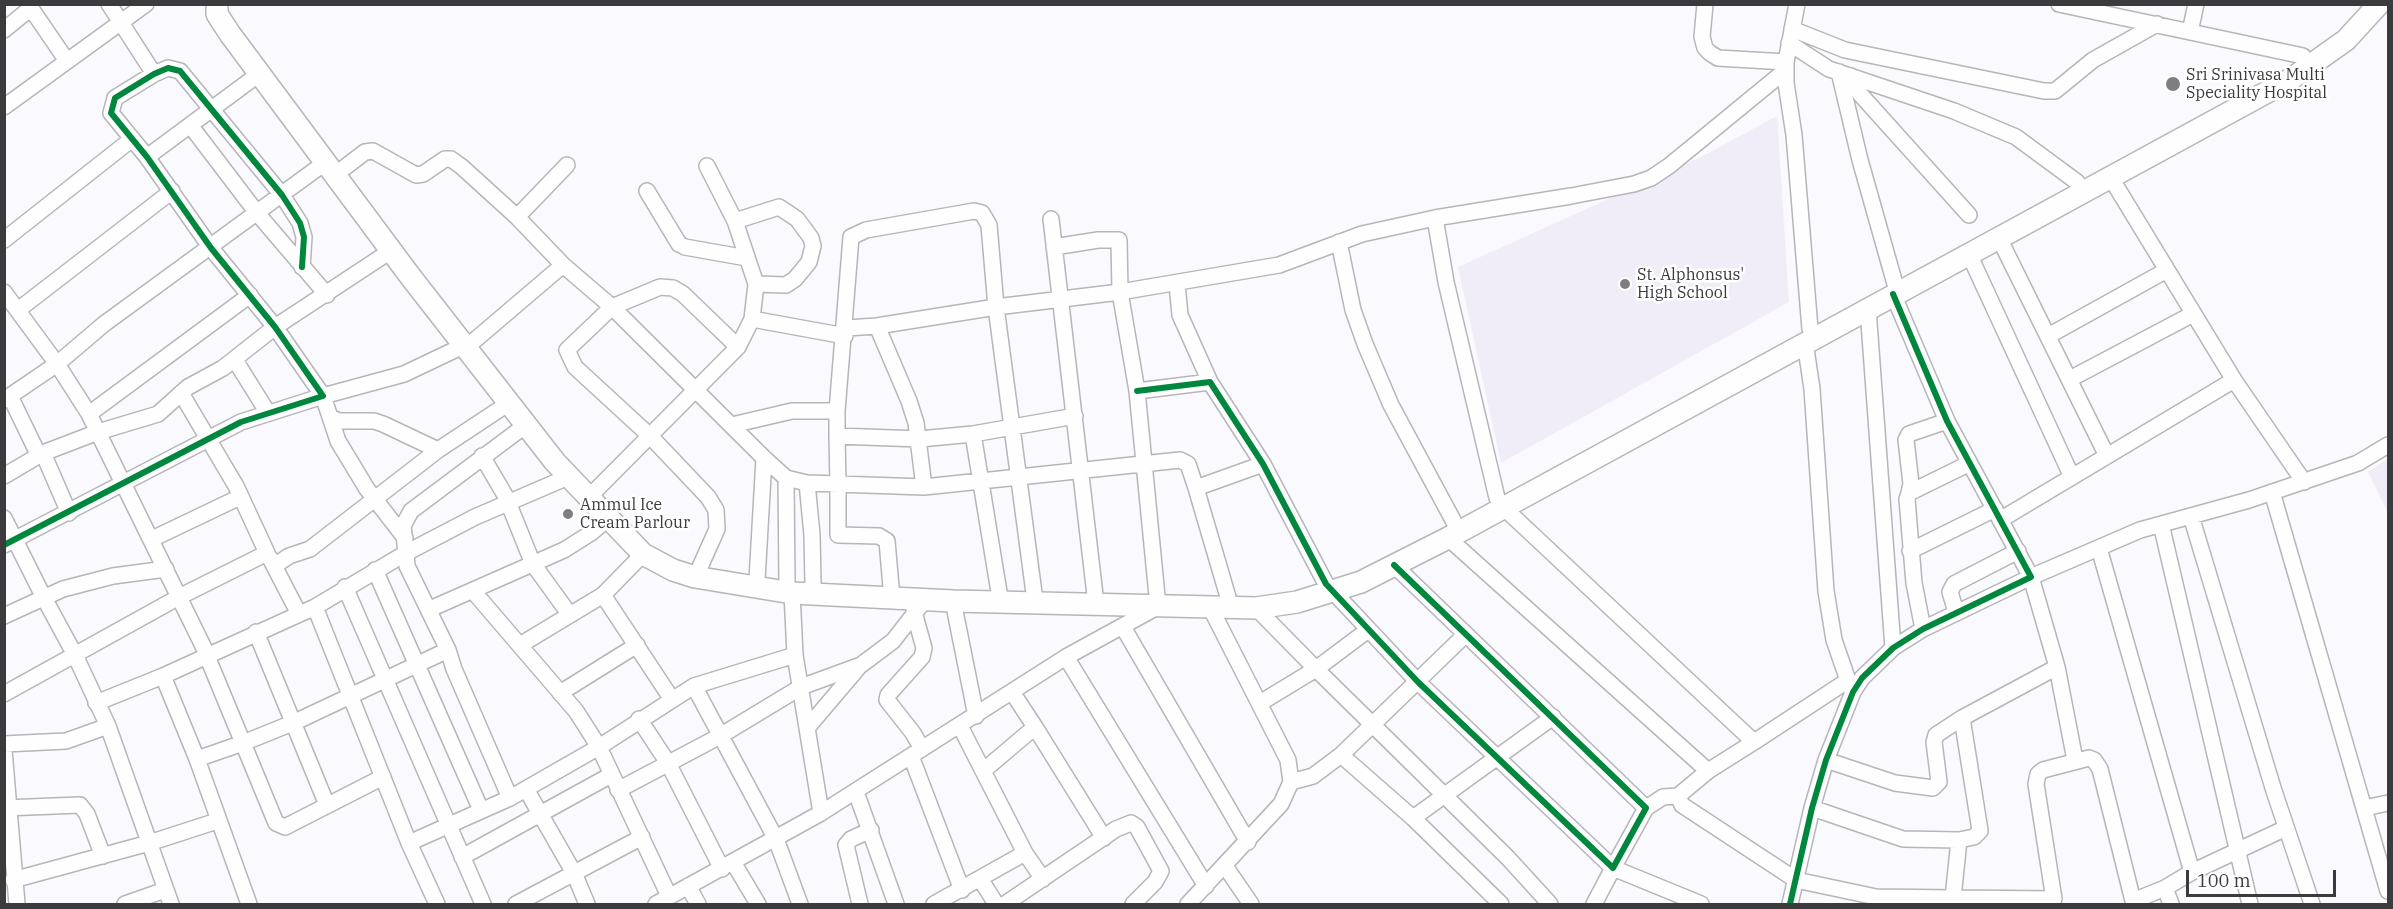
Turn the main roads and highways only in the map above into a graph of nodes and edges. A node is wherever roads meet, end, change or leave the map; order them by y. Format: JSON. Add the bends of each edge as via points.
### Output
{"nodes":[{"id":1,"x":2366,"y":4,"type":"edge"},
{"id":2,"x":2379,"y":4,"type":"edge"},
{"id":3,"x":216,"y":6,"type":"edge"},
{"id":4,"x":335,"y":165,"type":"junction"},
{"id":5,"x":1894,"y":289,"type":"junction"},
{"id":6,"x":1807,"y":335,"type":"junction"},
{"id":7,"x":470,"y":342,"type":"junction"},
{"id":8,"x":1451,"y":530,"type":"junction"},
{"id":9,"x":789,"y":588,"type":"junction"},
{"id":10,"x":1330,"y":588,"type":"junction"},
{"id":11,"x":1160,"y":601,"type":"junction"},
{"id":12,"x":1219,"y":602,"type":"junction"}],
"edges":[{"from":1,"to":5,"type":"highway","via":[[2340,32],[2303,56]]},
{"from":2,"to":5,"type":"highway","via":[[2346,40],[2307,69],[1969,254]]},
{"from":3,"to":4,"type":"highway","via":[[238,29]]},
{"from":3,"to":4,"type":"highway","via":[[220,20],[259,74]]},
{"from":4,"to":7,"type":"highway"},
{"from":4,"to":7,"type":"highway","via":[[392,250]]},
{"from":5,"to":6,"type":"highway"},
{"from":5,"to":6,"type":"highway","via":[[1868,309]]},
{"from":6,"to":8,"type":"highway"},
{"from":7,"to":9,"type":"highway","via":[[595,491],[651,543],[700,567]]},
{"from":7,"to":9,"type":"highway","via":[[509,403],[568,477],[643,554],[695,577]]},
{"from":8,"to":10,"type":"highway"},
{"from":8,"to":10,"type":"highway","via":[[1361,582]]},
{"from":9,"to":11,"type":"highway","via":[[813,584]]},
{"from":9,"to":11,"type":"highway","via":[[920,606],[953,601]]},
{"from":10,"to":12,"type":"highway"},
{"from":10,"to":12,"type":"highway","via":[[1297,602],[1256,608]]},
{"from":11,"to":12,"type":"highway"}]}
